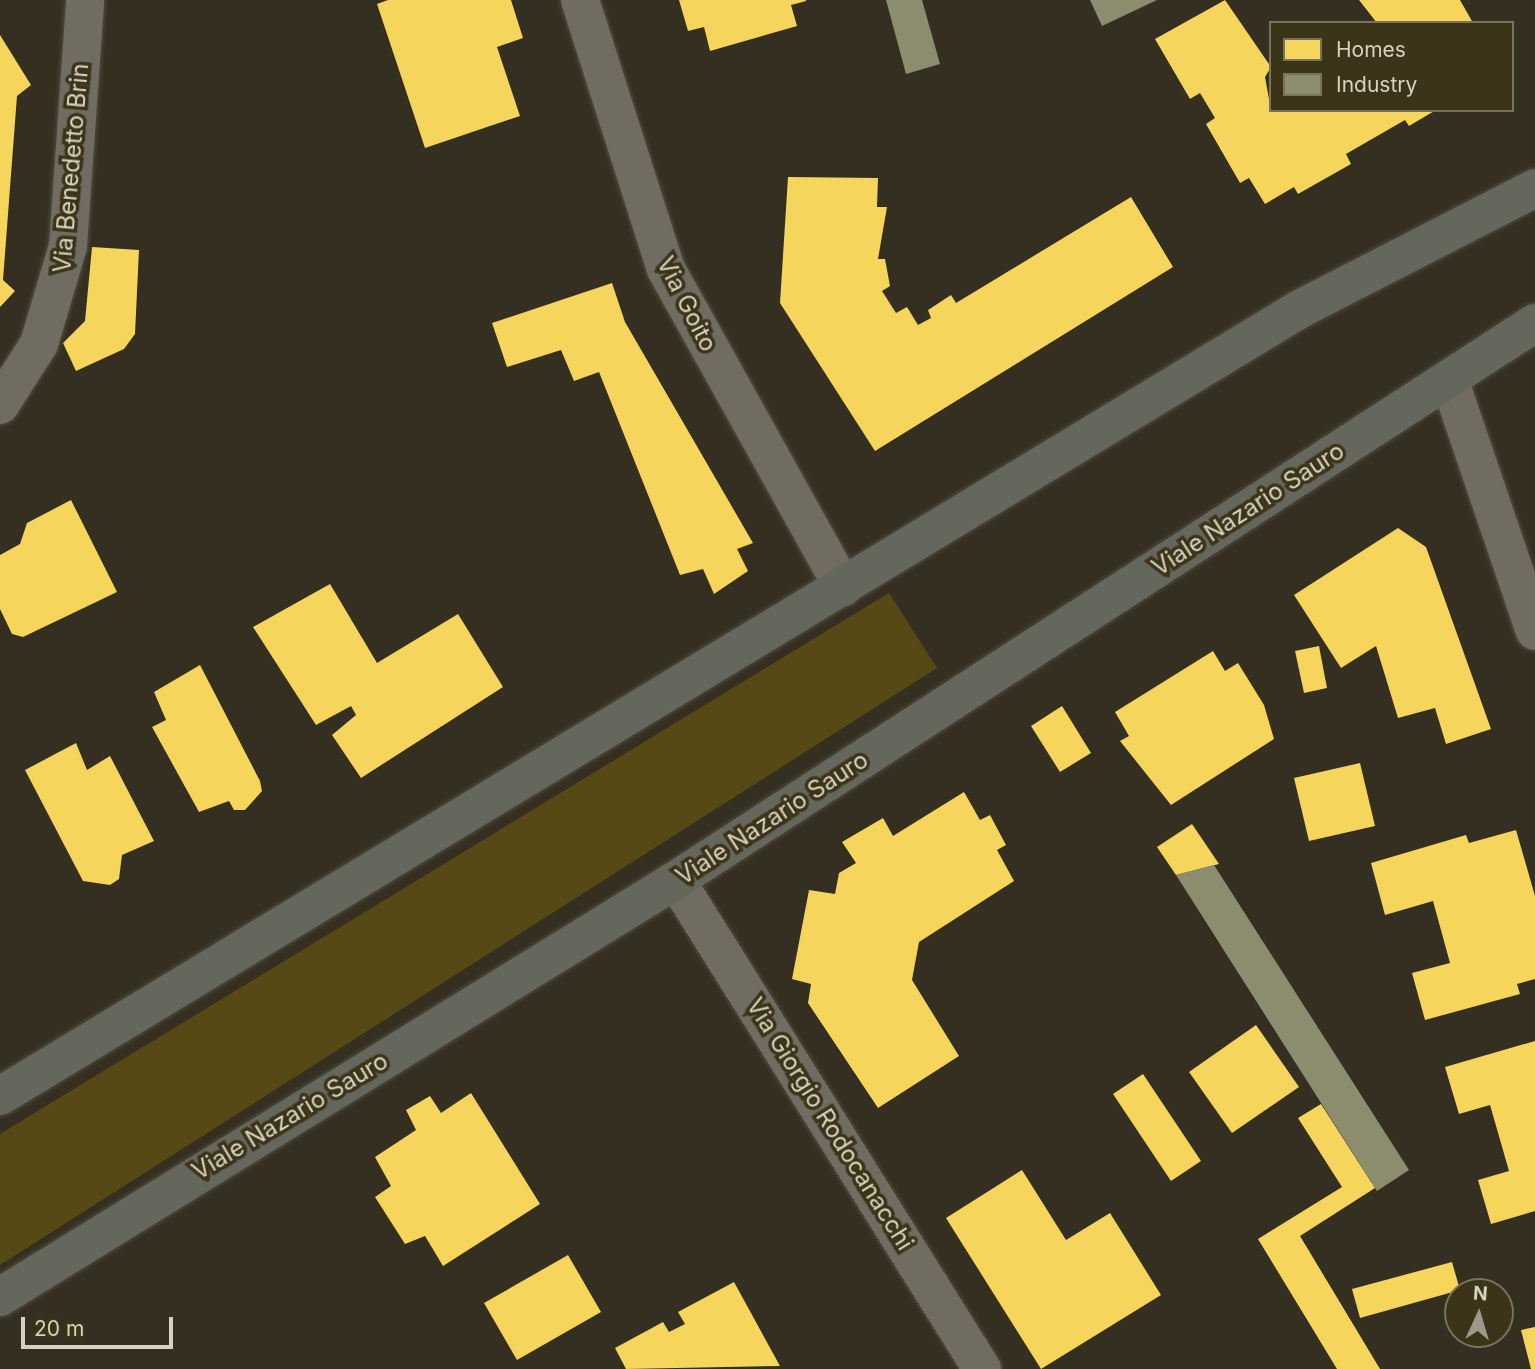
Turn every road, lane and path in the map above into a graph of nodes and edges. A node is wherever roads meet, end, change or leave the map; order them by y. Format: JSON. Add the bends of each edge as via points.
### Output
{"nodes":[{"id":1,"x":85,"y":0,"type":"edge"},
{"id":2,"x":580,"y":0,"type":"edge"},
{"id":3,"x":1535,"y":188,"type":"edge"},
{"id":4,"x":1535,"y":323,"type":"edge"},
{"id":5,"x":1449,"y":379,"type":"junction"},
{"id":6,"x":0,"y":405,"type":"edge"},
{"id":7,"x":843,"y":587,"type":"junction"},
{"id":8,"x":1535,"y":631,"type":"edge"},
{"id":9,"x":676,"y":880,"type":"junction"},
{"id":10,"x":0,"y":1096,"type":"edge"},
{"id":11,"x":0,"y":1297,"type":"edge"},
{"id":12,"x":982,"y":1369,"type":"edge"}],
"edges":[{"from":1,"to":6,"type":"street","name":"Via Benedetto Brin","via":[[68,246],[39,344]]},
{"from":2,"to":7,"type":"street","name":"Via Goito","via":[[666,269]]},
{"from":3,"to":7,"type":"main road","via":[[1300,309]]},
{"from":4,"to":5,"type":"main road","name":"Viale Nazario Sauro"},
{"from":5,"to":8,"type":"street"},
{"from":5,"to":9,"type":"main road","name":"Viale Nazario Sauro"},
{"from":7,"to":10,"type":"main road"},
{"from":9,"to":11,"type":"main road","name":"Viale Nazario Sauro"},
{"from":9,"to":12,"type":"street","name":"Via Giorgio Rodocanacchi"}]}
